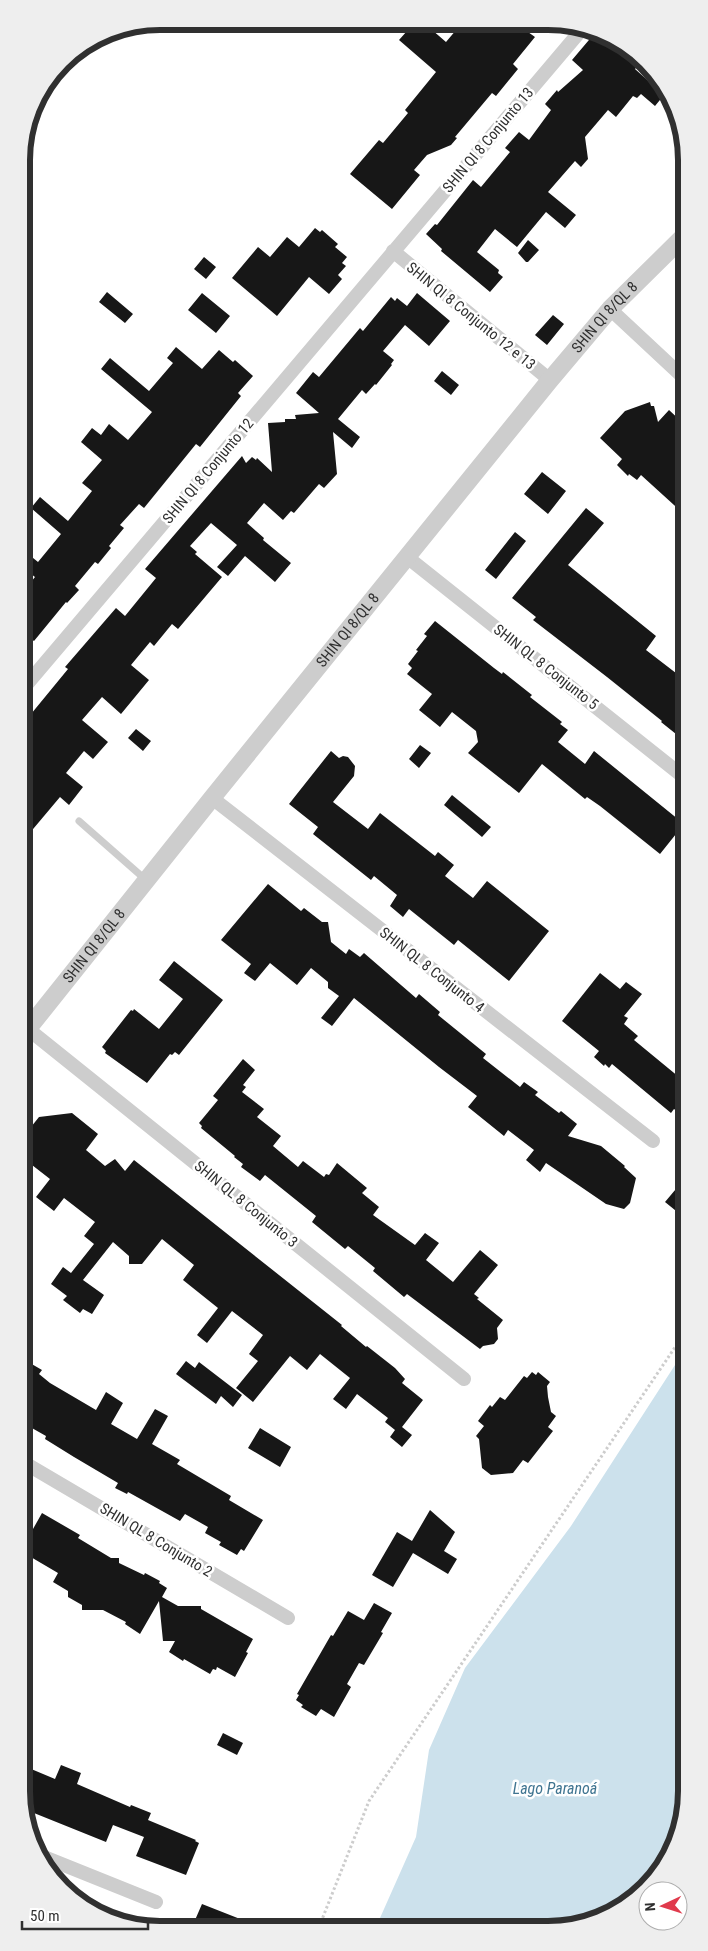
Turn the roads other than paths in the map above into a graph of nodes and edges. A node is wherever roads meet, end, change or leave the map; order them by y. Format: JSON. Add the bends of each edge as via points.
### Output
{"nodes":[{"id":1,"x":579,"y":33,"type":"edge"},
{"id":2,"x":678,"y":242,"type":"edge"},
{"id":3,"x":393,"y":251,"type":"junction"},
{"id":4,"x":610,"y":310,"type":"junction"},
{"id":5,"x":678,"y":372,"type":"edge"},
{"id":6,"x":550,"y":380,"type":"junction"},
{"id":7,"x":407,"y":557,"type":"junction"},
{"id":8,"x":30,"y":681,"type":"edge"},
{"id":9,"x":678,"y":772,"type":"edge"},
{"id":10,"x":212,"y":798,"type":"junction"},
{"id":11,"x":79,"y":821,"type":"dead end"},
{"id":12,"x":146,"y":880,"type":"junction"},
{"id":13,"x":30,"y":1026,"type":"edge"},
{"id":14,"x":30,"y":1036,"type":"edge"},
{"id":15,"x":653,"y":1141,"type":"dead end"},
{"id":16,"x":464,"y":1379,"type":"dead end"},
{"id":17,"x":30,"y":1466,"type":"edge"},
{"id":18,"x":288,"y":1618,"type":"dead end"},
{"id":19,"x":50,"y":1859,"type":"edge"},
{"id":20,"x":156,"y":1902,"type":"dead end"}],
"edges":[{"from":1,"to":3,"type":"street","name":"SHIN QI 8 Conjunto 13"},
{"from":2,"to":4,"type":"street","name":"SHIN QI 8/QL 8"},
{"from":3,"to":6,"type":"street","name":"SHIN QI 8 Conjunto 12 e 13"},
{"from":3,"to":8,"type":"street","name":"SHIN QI 8 Conjunto 12"},
{"from":4,"to":5,"type":"street"},
{"from":4,"to":6,"type":"street","name":"SHIN QI 8/QL 8"},
{"from":6,"to":7,"type":"street","name":"SHIN QI 8/QL 8"},
{"from":7,"to":9,"type":"street","name":"SHIN QL 8 Conjunto 5"},
{"from":7,"to":10,"type":"street","name":"SHIN QI 8/QL 8"},
{"from":10,"to":12,"type":"street","name":"SHIN QI 8/QL 8"},
{"from":10,"to":15,"type":"street","name":"SHIN QL 8 Conjunto 4"},
{"from":11,"to":12,"type":"lane"},
{"from":12,"to":13,"type":"street","name":"SHIN QI 8/QL 8"},
{"from":14,"to":16,"type":"street","name":"SHIN QL 8 Conjunto 3"},
{"from":17,"to":18,"type":"street","name":"SHIN QL 8 Conjunto 2"},
{"from":19,"to":20,"type":"street"}]}
